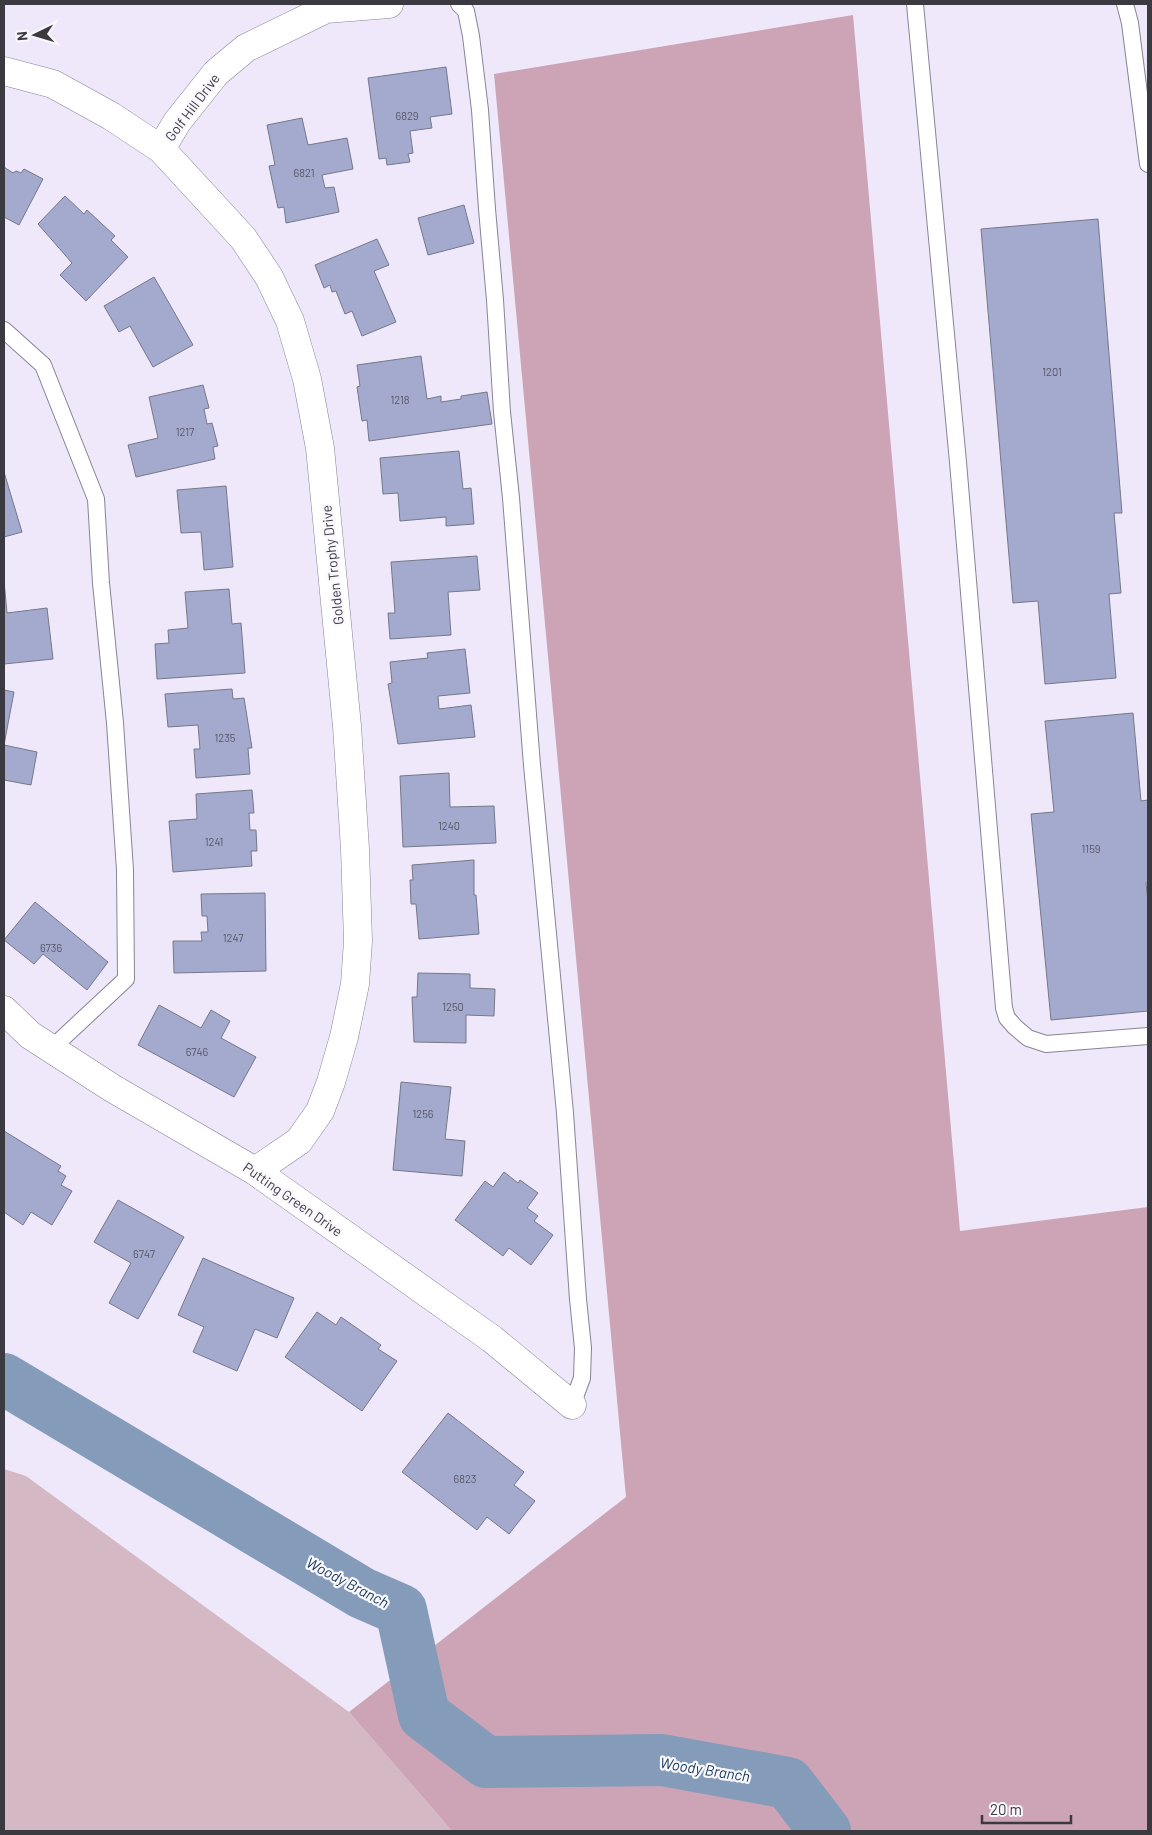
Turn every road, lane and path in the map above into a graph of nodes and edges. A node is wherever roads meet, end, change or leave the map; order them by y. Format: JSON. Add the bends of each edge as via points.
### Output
{"nodes":[{"id":1,"x":389,"y":4,"type":"edge"},
{"id":2,"x":459,"y":4,"type":"edge"},
{"id":3,"x":916,"y":4,"type":"edge"},
{"id":4,"x":1125,"y":4,"type":"edge"},
{"id":5,"x":4,"y":71,"type":"edge"},
{"id":6,"x":161,"y":149,"type":"junction"},
{"id":7,"x":1148,"y":164,"type":"edge"},
{"id":8,"x":4,"y":330,"type":"edge"},
{"id":9,"x":4,"y":1010,"type":"edge"},
{"id":10,"x":1148,"y":1036,"type":"edge"},
{"id":11,"x":52,"y":1048,"type":"junction"},
{"id":12,"x":255,"y":1171,"type":"junction"},
{"id":13,"x":572,"y":1405,"type":"joint"}],
"edges":[{"from":1,"to":6,"type":"street","name":"Golf Hill Drive","via":[[326,9],[246,48],[216,73],[177,122]]},
{"from":2,"to":13,"type":"lane","via":[[466,11],[471,36],[480,110],[532,774],[565,1113],[583,1348],[582,1378]]},
{"from":3,"to":10,"type":"lane","via":[[1004,1008],[1015,1027],[1028,1038],[1046,1044]]},
{"from":4,"to":7,"type":"lane"},
{"from":5,"to":6,"type":"street","name":"Golden Trophy Drive","via":[[53,84]]},
{"from":6,"to":12,"type":"street","name":"Golden Trophy Drive","via":[[243,238],[269,277],[290,321],[307,379],[320,448],[346,716],[356,867],[358,941],[355,984],[344,1037],[320,1111],[299,1141]]},
{"from":8,"to":11,"type":"lane","via":[[43,366],[96,499],[124,850],[126,979]]},
{"from":9,"to":11,"type":"street","name":"Putting Green Drive","via":[[30,1035]]},
{"from":11,"to":12,"type":"street","name":"Putting Green Drive","via":[[112,1088]]},
{"from":12,"to":13,"type":"street","name":"Putting Green Drive","via":[[492,1339]]}]}
